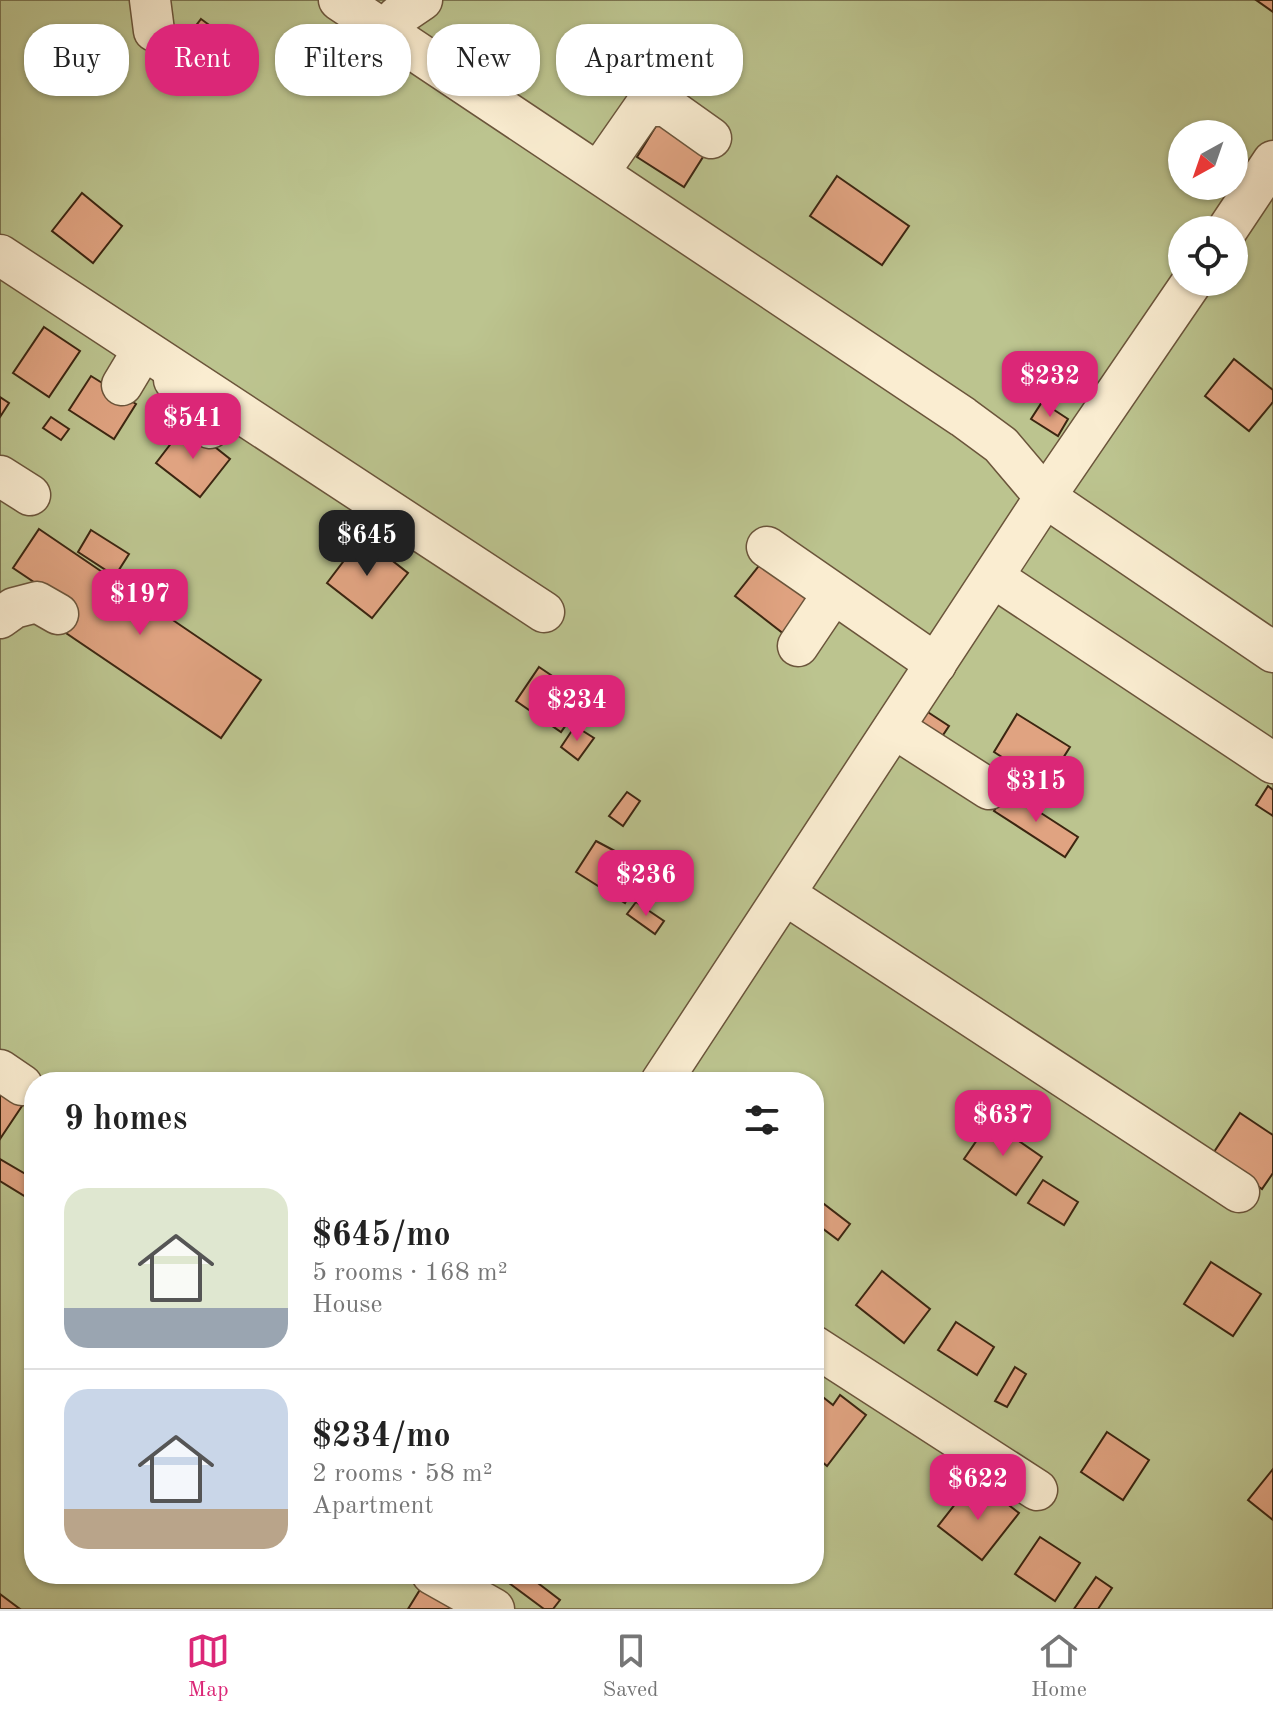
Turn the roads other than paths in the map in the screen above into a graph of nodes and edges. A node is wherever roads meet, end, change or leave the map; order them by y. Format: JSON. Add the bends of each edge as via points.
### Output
{"nodes":[{"id":1,"x":339,"y":0,"type":"edge"},
{"id":2,"x":422,"y":0,"type":"edge"},
{"id":3,"x":375,"y":24,"type":"edge"},
{"id":4,"x":392,"y":24,"type":"edge"},
{"id":5,"x":411,"y":48,"type":"edge"},
{"id":6,"x":711,"y":138,"type":"dead end"},
{"id":7,"x":1273,"y":161,"type":"edge"},
{"id":8,"x":599,"y":172,"type":"junction"},
{"id":9,"x":1236,"y":216,"type":"edge"},
{"id":10,"x":0,"y":255,"type":"edge"},
{"id":11,"x":1182,"y":296,"type":"edge"},
{"id":12,"x":151,"y":355,"type":"junction"},
{"id":13,"x":122,"y":385,"type":"dead end"},
{"id":14,"x":210,"y":428,"type":"dead end"},
{"id":15,"x":1045,"y":497,"type":"junction"},
{"id":16,"x":767,"y":547,"type":"dead end"},
{"id":17,"x":993,"y":577,"type":"junction"},
{"id":18,"x":833,"y":594,"type":"junction"},
{"id":19,"x":544,"y":612,"type":"dead end"},
{"id":20,"x":58,"y":614,"type":"dead end"},
{"id":21,"x":0,"y":618,"type":"edge"},
{"id":22,"x":798,"y":646,"type":"dead end"},
{"id":23,"x":1273,"y":652,"type":"edge"},
{"id":24,"x":936,"y":664,"type":"junction"},
{"id":25,"x":894,"y":728,"type":"junction"},
{"id":26,"x":1273,"y":763,"type":"edge"},
{"id":27,"x":989,"y":789,"type":"dead end"},
{"id":28,"x":786,"y":895,"type":"junction"},
{"id":29,"x":668,"y":1072,"type":"edge"},
{"id":30,"x":1239,"y":1192,"type":"dead end"},
{"id":31,"x":824,"y":1352,"type":"edge"},
{"id":32,"x":1037,"y":1490,"type":"dead end"},
{"id":33,"x":450,"y":1584,"type":"edge"},
{"id":34,"x":494,"y":1609,"type":"edge"}],
"edges":[{"from":1,"to":3,"type":"street"},
{"from":2,"to":4,"type":"street"},
{"from":5,"to":8,"type":"street"},
{"from":6,"to":8,"type":"street","via":[[666,106],[645,106]]},
{"from":7,"to":9,"type":"street"},
{"from":8,"to":15,"type":"street","via":[[963,417],[1001,445]]},
{"from":10,"to":12,"type":"street"},
{"from":11,"to":15,"type":"street"},
{"from":12,"to":13,"type":"street"},
{"from":12,"to":14,"type":"street"},
{"from":12,"to":19,"type":"street"},
{"from":15,"to":17,"type":"street"},
{"from":15,"to":23,"type":"street"},
{"from":16,"to":18,"type":"street"},
{"from":17,"to":24,"type":"street"},
{"from":17,"to":26,"type":"street"},
{"from":18,"to":22,"type":"street"},
{"from":18,"to":24,"type":"street"},
{"from":20,"to":21,"type":"street","via":[[37,602]]},
{"from":24,"to":25,"type":"street"},
{"from":25,"to":27,"type":"street"},
{"from":25,"to":28,"type":"street"},
{"from":28,"to":29,"type":"street"},
{"from":28,"to":30,"type":"street"},
{"from":31,"to":32,"type":"street"},
{"from":33,"to":34,"type":"street"}]}
